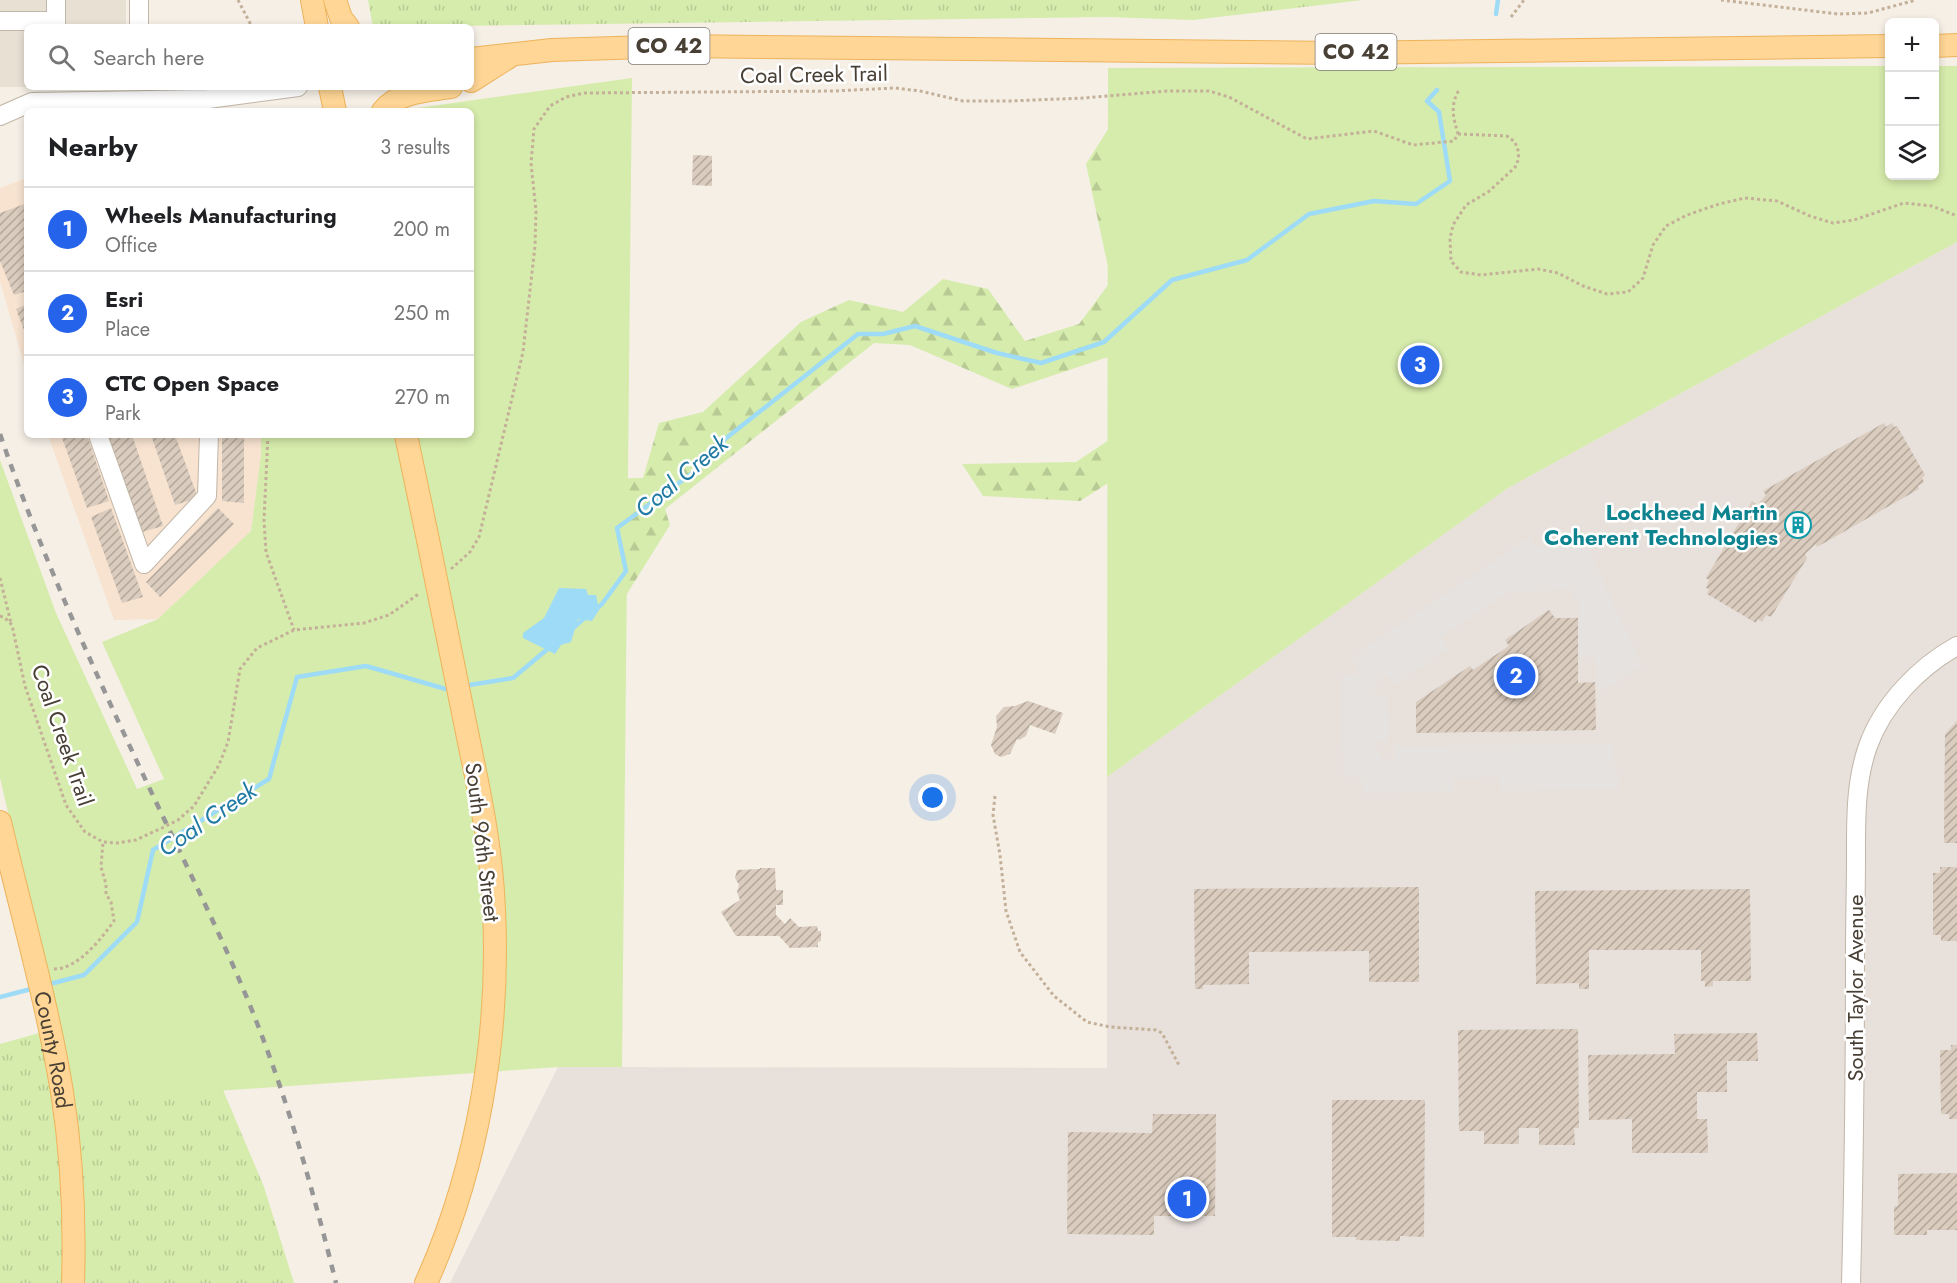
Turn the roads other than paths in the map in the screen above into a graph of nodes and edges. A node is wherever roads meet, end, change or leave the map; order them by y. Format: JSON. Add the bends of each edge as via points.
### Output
{"nodes":[{"id":1,"x":56,"y":0,"type":"edge"},
{"id":2,"x":139,"y":0,"type":"edge"},
{"id":3,"x":312,"y":0,"type":"edge"},
{"id":4,"x":335,"y":0,"type":"edge"},
{"id":5,"x":0,"y":21,"type":"edge"},
{"id":6,"x":56,"y":24,"type":"edge"},
{"id":7,"x":139,"y":24,"type":"edge"},
{"id":8,"x":316,"y":24,"type":"edge"},
{"id":9,"x":345,"y":24,"type":"edge"},
{"id":10,"x":1957,"y":45,"type":"edge"},
{"id":11,"x":1885,"y":46,"type":"edge"},
{"id":12,"x":1939,"y":46,"type":"edge"},
{"id":13,"x":474,"y":64,"type":"edge"},
{"id":14,"x":276,"y":90,"type":"edge"},
{"id":15,"x":331,"y":90,"type":"edge"},
{"id":16,"x":431,"y":90,"type":"edge"},
{"id":17,"x":57,"y":94,"type":"edge"},
{"id":18,"x":140,"y":94,"type":"edge"},
{"id":19,"x":114,"y":105,"type":"edge"},
{"id":20,"x":334,"y":108,"type":"edge"},
{"id":21,"x":385,"y":108,"type":"edge"},
{"id":22,"x":0,"y":116,"type":"edge"},
{"id":23,"x":99,"y":438,"type":"edge"},
{"id":24,"x":209,"y":438,"type":"edge"},
{"id":25,"x":407,"y":438,"type":"edge"},
{"id":26,"x":1957,"y":646,"type":"edge"},
{"id":27,"x":0,"y":822,"type":"edge"},
{"id":28,"x":73,"y":1283,"type":"edge"},
{"id":29,"x":426,"y":1283,"type":"edge"},
{"id":30,"x":1851,"y":1283,"type":"edge"}],
"edges":[{"from":1,"to":6,"type":"street"},
{"from":2,"to":7,"type":"street"},
{"from":3,"to":8,"type":"main road"},
{"from":4,"to":9,"type":"main road"},
{"from":5,"to":6,"type":"street"},
{"from":10,"to":12,"type":"main road"},
{"from":11,"to":13,"type":"main road","number":"CO 42","via":[[1327,52],[678,46],[516,53]]},
{"from":14,"to":18,"type":"street","via":[[208,99]]},
{"from":15,"to":20,"type":"main road"},
{"from":16,"to":21,"type":"main road","via":[[406,94]]},
{"from":17,"to":19,"type":"street"},
{"from":17,"to":22,"type":"street"},
{"from":18,"to":19,"type":"street"},
{"from":23,"to":24,"type":"street","via":[[144,564],[207,496]]},
{"from":25,"to":29,"type":"main road","name":"South 96th Street","bridge":true,"via":[[483,810],[494,910],[495,961],[488,1061],[468,1161],[452,1217]]},
{"from":26,"to":30,"type":"street","name":"South Taylor Avenue","via":[[1937,657],[1881,718],[1868,746],[1859,784]]},
{"from":27,"to":28,"type":"main road","name":"County Road","via":[[43,970],[46,1014],[62,1093],[71,1173]]}]}
